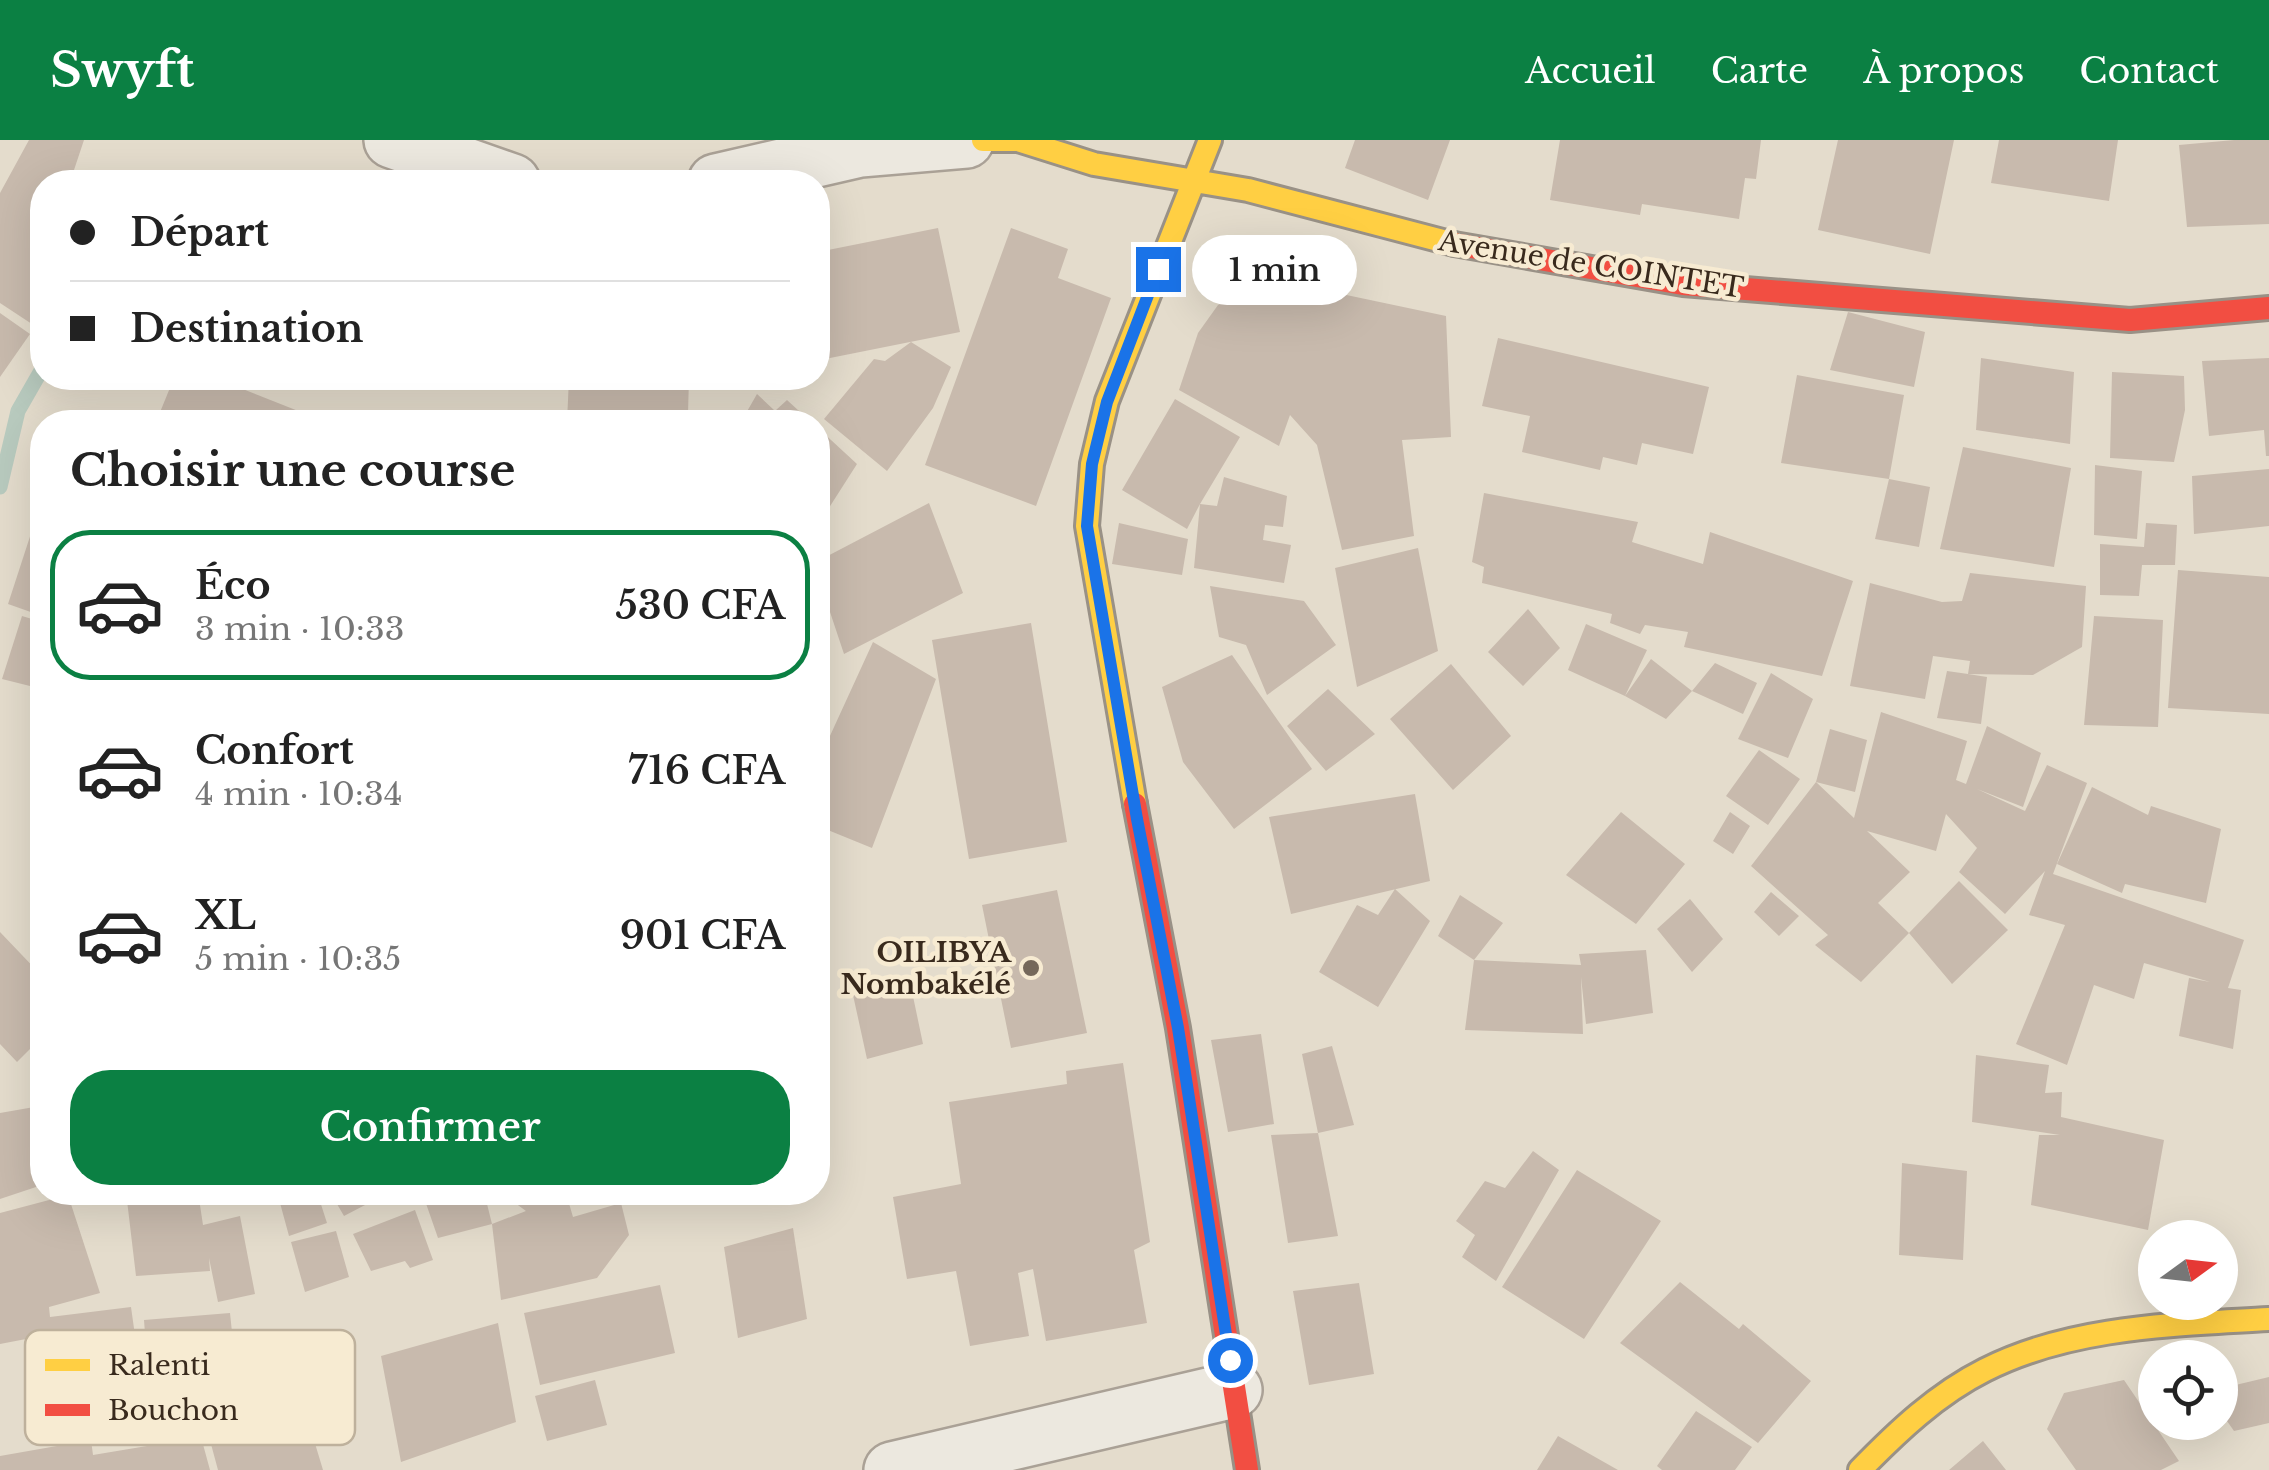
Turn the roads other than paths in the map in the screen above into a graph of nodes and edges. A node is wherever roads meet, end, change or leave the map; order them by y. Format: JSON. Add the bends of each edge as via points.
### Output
{"nodes":[{"id":1,"x":392,"y":140,"type":"edge"},
{"id":2,"x":966,"y":140,"type":"edge"},
{"id":3,"x":984,"y":140,"type":"edge"},
{"id":4,"x":1210,"y":140,"type":"edge"},
{"id":5,"x":478,"y":170,"type":"edge"},
{"id":6,"x":770,"y":170,"type":"edge"},
{"id":7,"x":1193,"y":179,"type":"junction"},
{"id":8,"x":2269,"y":308,"type":"edge"},
{"id":9,"x":2269,"y":1319,"type":"edge"},
{"id":10,"x":1234,"y":1390,"type":"junction"},
{"id":11,"x":892,"y":1470,"type":"edge"},
{"id":12,"x":1247,"y":1470,"type":"edge"},
{"id":13,"x":1860,"y":1470,"type":"edge"}],
"edges":[{"from":1,"to":5,"type":"street"},
{"from":2,"to":6,"type":"street","via":[[860,150]]},
{"from":3,"to":7,"type":"street","name":"Avenue de COINTET","via":[[1018,140],[1094,164]]},
{"from":4,"to":7,"type":"street"},
{"from":7,"to":8,"type":"street","name":"Avenue de COINTET","via":[[1469,247],[1683,284],[2130,320]]},
{"from":7,"to":10,"type":"street","via":[[1107,402],[1087,526],[1178,1028]]},
{"from":9,"to":13,"type":"street","via":[[2120,1331],[2017,1358],[1928,1406]]},
{"from":10,"to":11,"type":"street"},
{"from":10,"to":12,"type":"street"}]}
